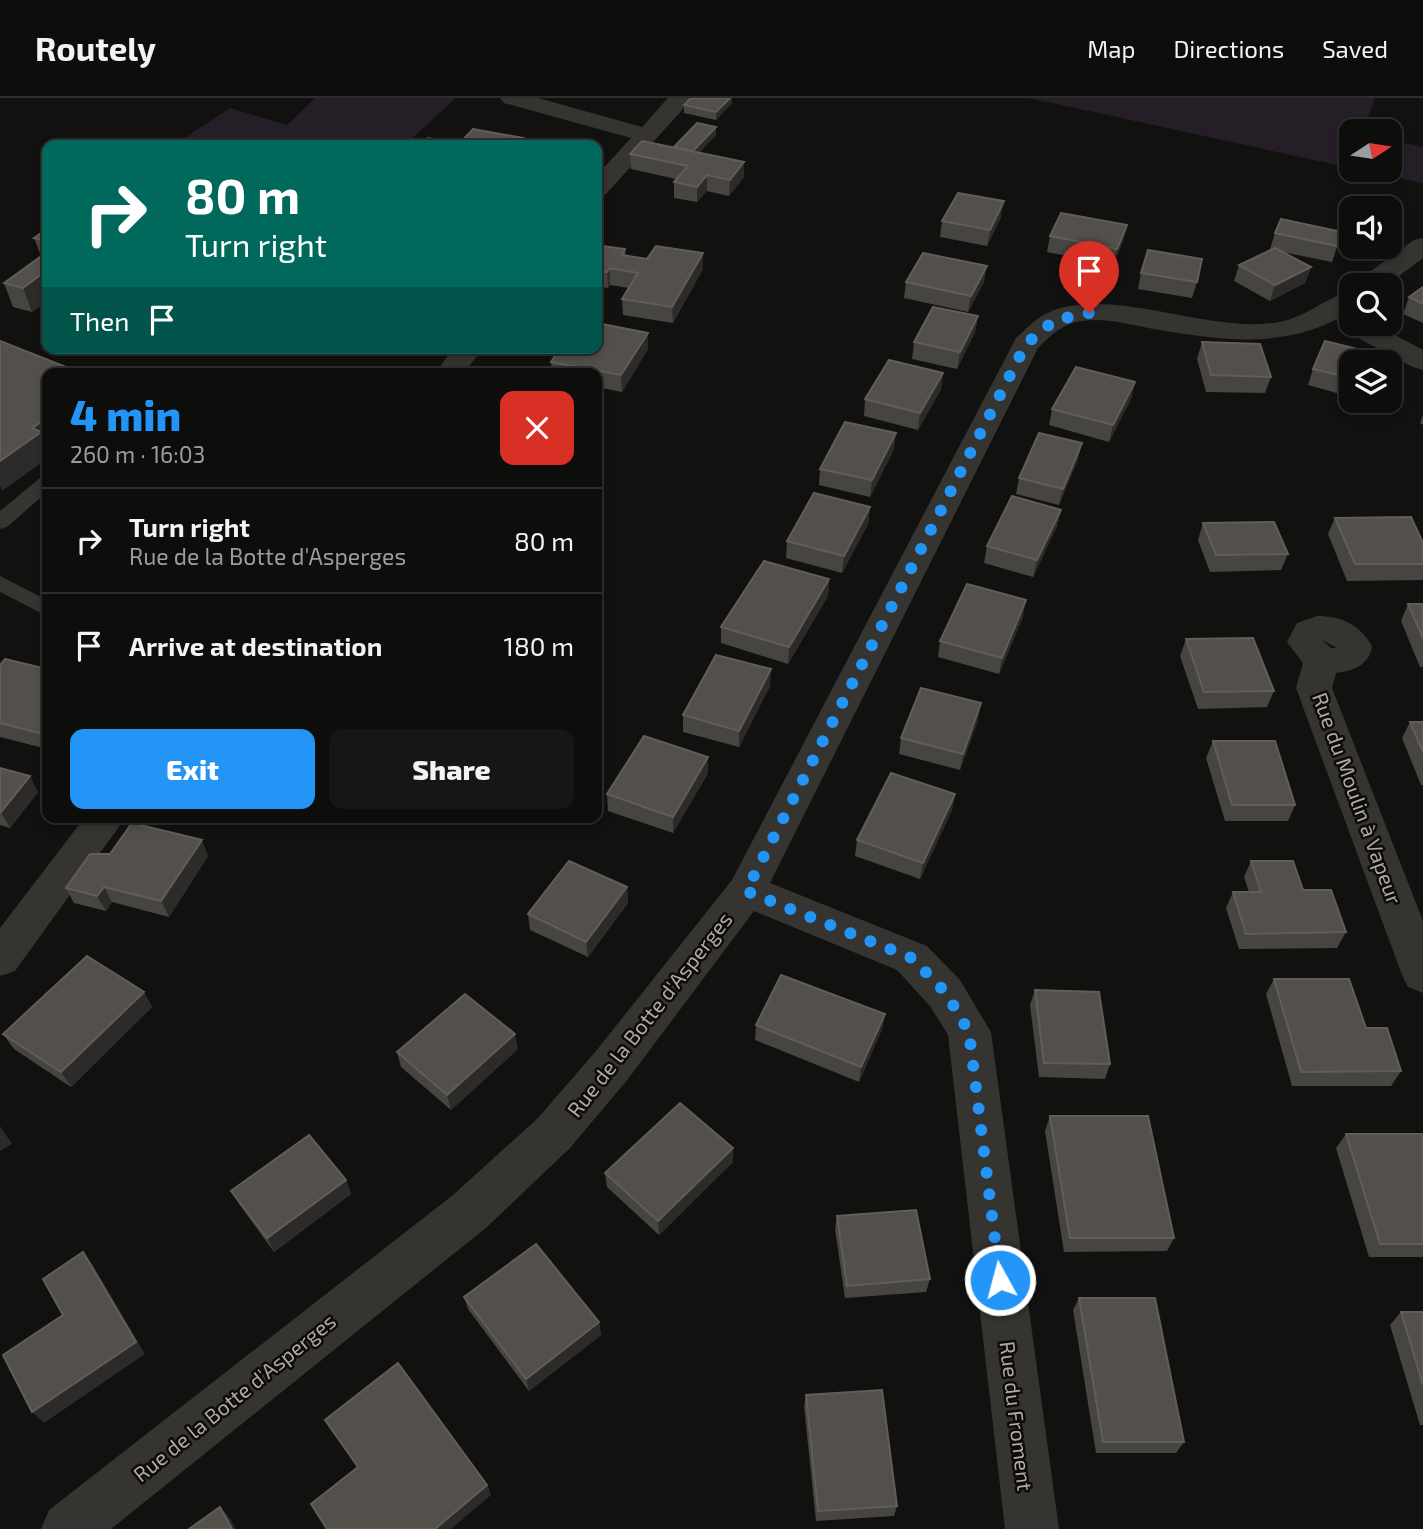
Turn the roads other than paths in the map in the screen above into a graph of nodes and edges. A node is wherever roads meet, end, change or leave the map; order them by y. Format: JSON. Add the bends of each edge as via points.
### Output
{"nodes":[{"id":1,"x":512,"y":98,"type":"edge"},
{"id":2,"x":681,"y":98,"type":"edge"},
{"id":3,"x":645,"y":135,"type":"junction"},
{"id":4,"x":602,"y":183,"type":"edge"},
{"id":5,"x":1423,"y":246,"type":"edge"},
{"id":6,"x":1386,"y":273,"type":"edge"},
{"id":7,"x":1339,"y":317,"type":"edge"},
{"id":8,"x":1382,"y":336,"type":"edge"},
{"id":9,"x":464,"y":354,"type":"edge"},
{"id":10,"x":1423,"y":360,"type":"edge"},
{"id":11,"x":453,"y":368,"type":"edge"},
{"id":12,"x":42,"y":486,"type":"edge"},
{"id":13,"x":0,"y":522,"type":"edge"},
{"id":14,"x":0,"y":583,"type":"edge"},
{"id":15,"x":42,"y":606,"type":"edge"},
{"id":16,"x":1322,"y":659,"type":"dead end"},
{"id":17,"x":102,"y":823,"type":"edge"},
{"id":18,"x":746,"y":891,"type":"junction"},
{"id":19,"x":0,"y":958,"type":"edge"},
{"id":20,"x":1423,"y":975,"type":"edge"},
{"id":21,"x":68,"y":1529,"type":"edge"},
{"id":22,"x":1032,"y":1529,"type":"edge"}],
"edges":[{"from":1,"to":3,"type":"street"},
{"from":2,"to":3,"type":"street"},
{"from":3,"to":4,"type":"street"},
{"from":5,"to":6,"type":"street"},
{"from":7,"to":18,"type":"street","name":"Rue de la Botte d'Asperges","via":[[1260,334],[1089,313],[1055,320],[1026,344]]},
{"from":8,"to":10,"type":"street"},
{"from":9,"to":11,"type":"street"},
{"from":12,"to":13,"type":"lane"},
{"from":14,"to":15,"type":"lane"},
{"from":16,"to":20,"type":"street","name":"Rue du Moulin à Vapeur","via":[[1314,688]]},
{"from":17,"to":19,"type":"street"},
{"from":18,"to":21,"type":"street","name":"Rue de la Botte d'Asperges","via":[[612,1065],[544,1141],[470,1211]]},
{"from":18,"to":22,"type":"street","name":"Rue du Froment","via":[[912,958],[946,993],[969,1032]]}]}
